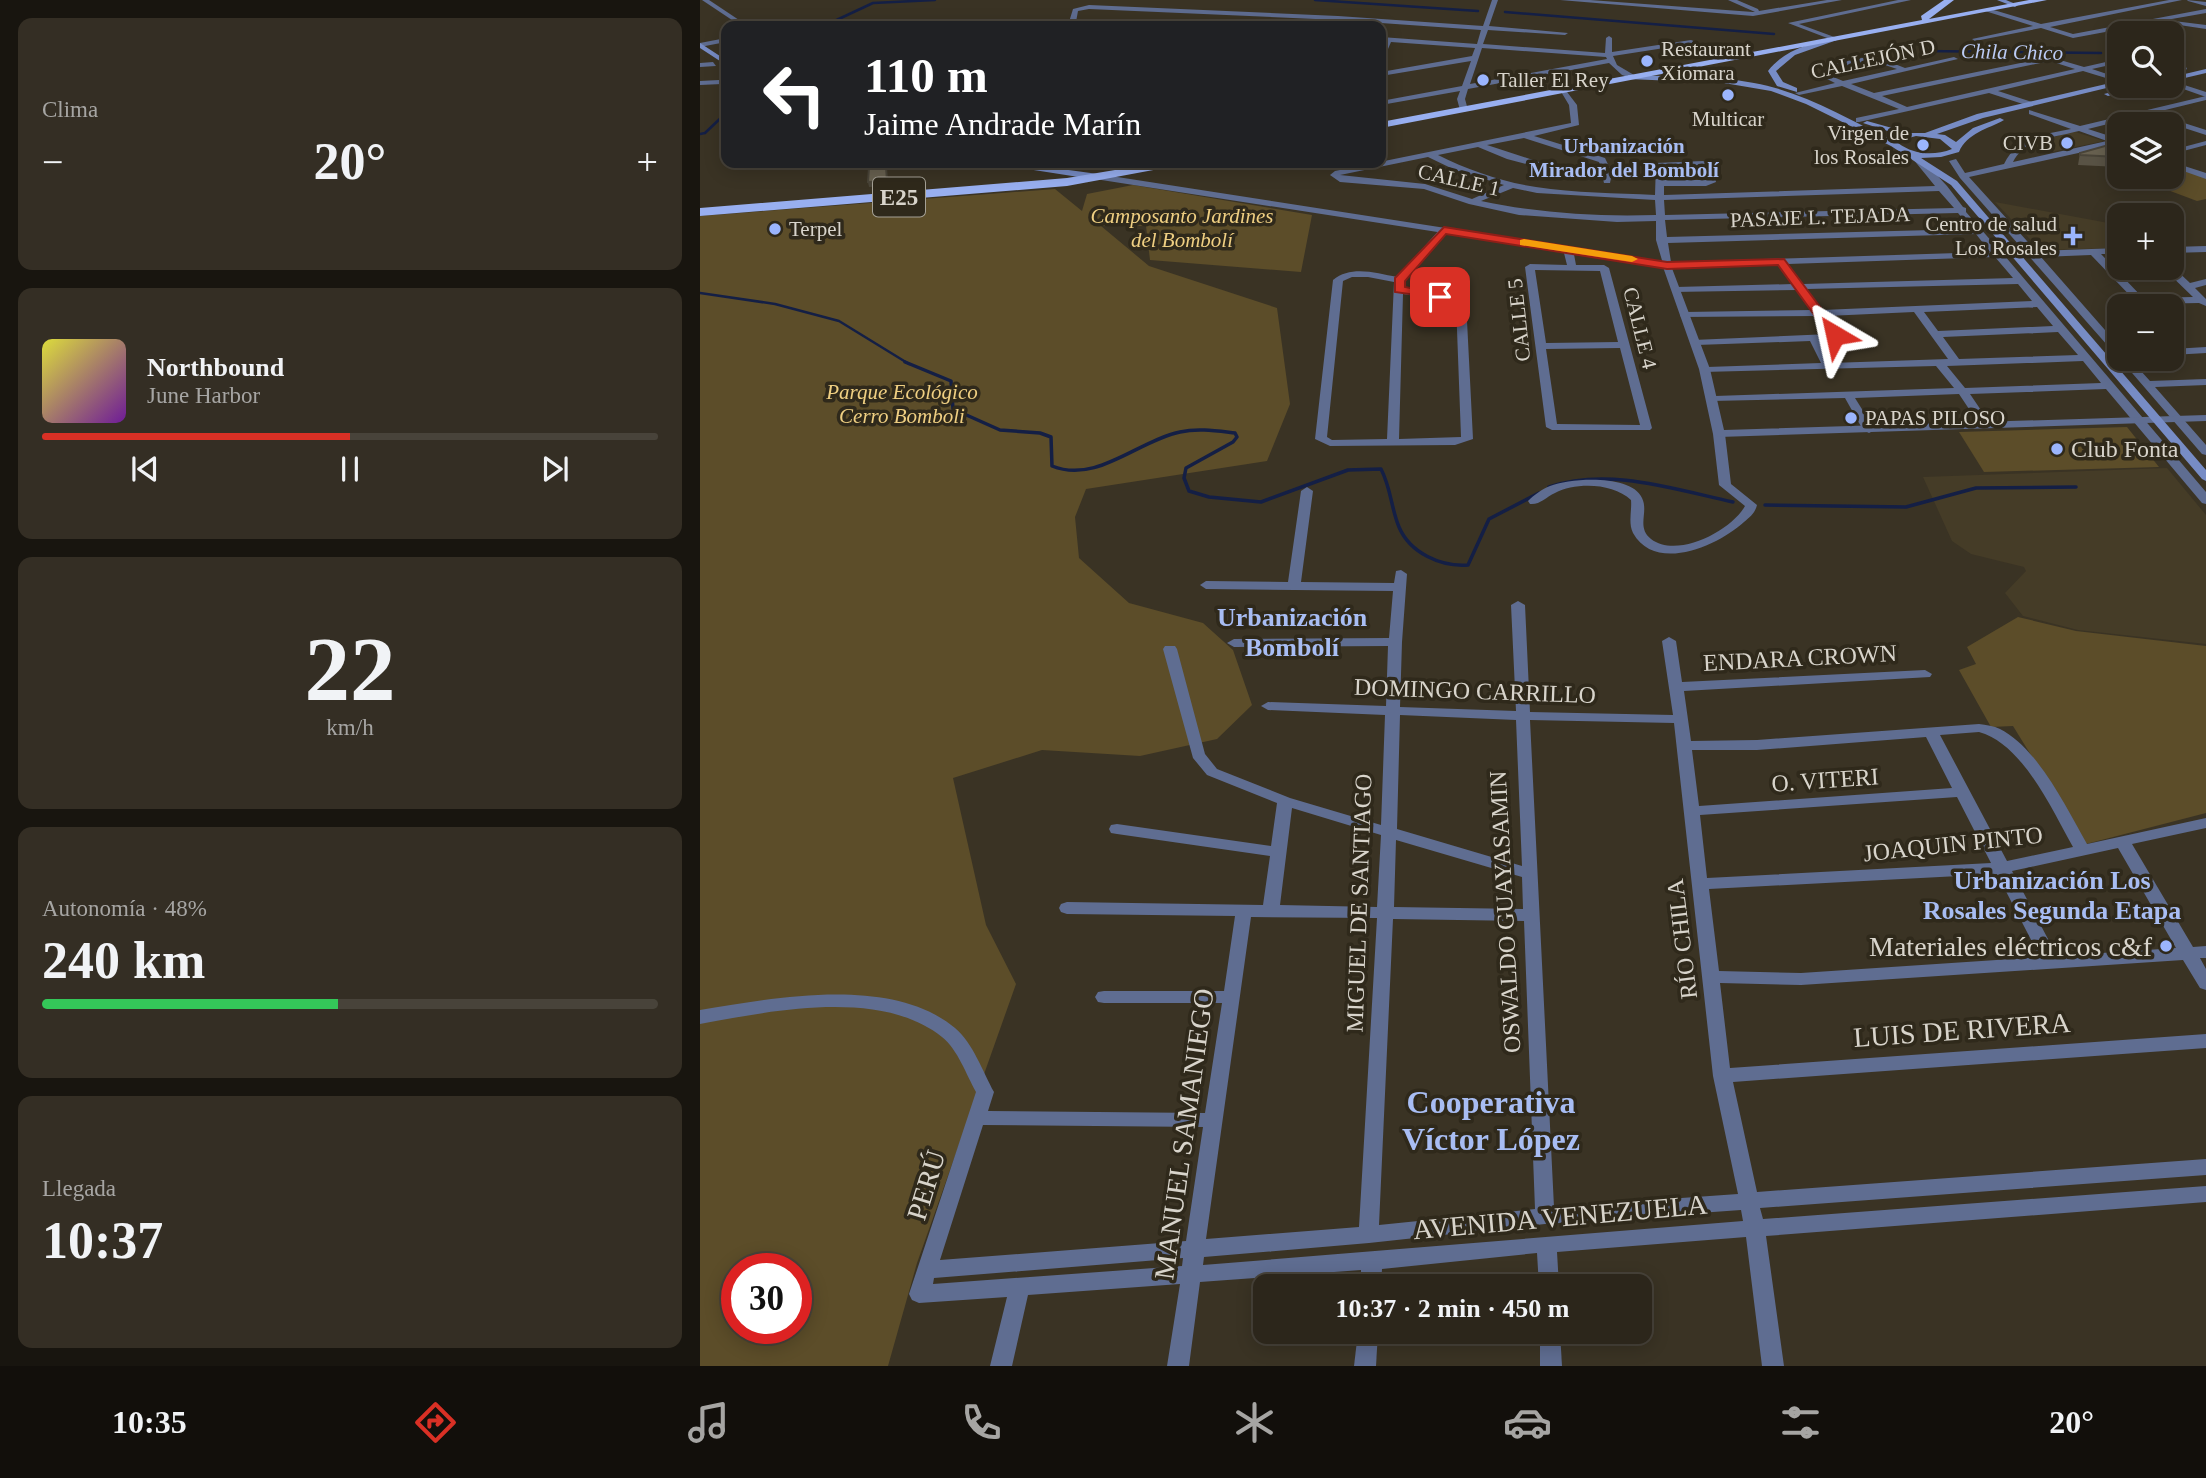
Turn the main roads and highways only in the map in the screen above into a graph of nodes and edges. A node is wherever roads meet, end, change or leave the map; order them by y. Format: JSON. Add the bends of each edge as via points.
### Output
{"nodes":[{"id":1,"x":1950,"y":0,"type":"edge"},
{"id":2,"x":2000,"y":0,"type":"edge"},
{"id":3,"x":2043,"y":0,"type":"edge"},
{"id":4,"x":2015,"y":5,"type":"junction"},
{"id":5,"x":1907,"y":25,"type":"junction"},
{"id":6,"x":1835,"y":39,"type":"junction"},
{"id":7,"x":703,"y":45,"type":"edge"},
{"id":8,"x":721,"y":59,"type":"edge"},
{"id":9,"x":2206,"y":63,"type":"edge"},
{"id":10,"x":2184,"y":68,"type":"edge"},
{"id":11,"x":2206,"y":71,"type":"edge"},
{"id":12,"x":1631,"y":77,"type":"junction"},
{"id":13,"x":2184,"y":77,"type":"edge"},
{"id":14,"x":2107,"y":86,"type":"edge"},
{"id":15,"x":2107,"y":93,"type":"edge"},
{"id":16,"x":2030,"y":108,"type":"junction"},
{"id":17,"x":1386,"y":124,"type":"edge"},
{"id":18,"x":1909,"y":135,"type":"junction"},
{"id":19,"x":1926,"y":135,"type":"junction"},
{"id":20,"x":1894,"y":144,"type":"junction"},
{"id":21,"x":1907,"y":152,"type":"junction"},
{"id":22,"x":1954,"y":153,"type":"junction"},
{"id":23,"x":1917,"y":159,"type":"road end"},
{"id":24,"x":1036,"y":168,"type":"edge"},
{"id":25,"x":1148,"y":168,"type":"edge"},
{"id":26,"x":1098,"y":177,"type":"junction"},
{"id":27,"x":1954,"y":182,"type":"road end"},
{"id":28,"x":700,"y":212,"type":"edge"},
{"id":29,"x":2206,"y":477,"type":"edge"}],
"edges":[{"from":1,"to":5,"type":"highway","via":[[1933,14]]},
{"from":2,"to":4,"type":"main road"},
{"from":3,"to":4,"type":"highway"},
{"from":4,"to":5,"type":"highway"},
{"from":5,"to":6,"type":"highway"},
{"from":6,"to":12,"type":"highway"},
{"from":6,"to":18,"type":"main road","via":[[1799,50],[1777,64],[1772,71],[1780,84],[1859,120]]},
{"from":7,"to":8,"type":"main road"},
{"from":9,"to":10,"type":"main road"},
{"from":11,"to":13,"type":"main road"},
{"from":12,"to":17,"type":"highway"},
{"from":12,"to":20,"type":"main road","via":[[1755,85],[1817,107]]},
{"from":14,"to":16,"type":"main road"},
{"from":15,"to":16,"type":"main road"},
{"from":16,"to":19,"type":"main road","via":[[1980,116]]},
{"from":16,"to":22,"type":"main road","via":[[1979,127]]},
{"from":18,"to":19,"type":"main road"},
{"from":18,"to":20,"type":"main road"},
{"from":19,"to":22,"type":"main road","via":[[1949,139]]},
{"from":20,"to":21,"type":"main road"},
{"from":21,"to":22,"type":"main road"},
{"from":21,"to":23,"type":"main road"},
{"from":24,"to":26,"type":"main road"},
{"from":25,"to":26,"type":"highway","number":"E25"},
{"from":26,"to":28,"type":"highway","number":"E25"},
{"from":27,"to":29,"type":"main road"}]}
